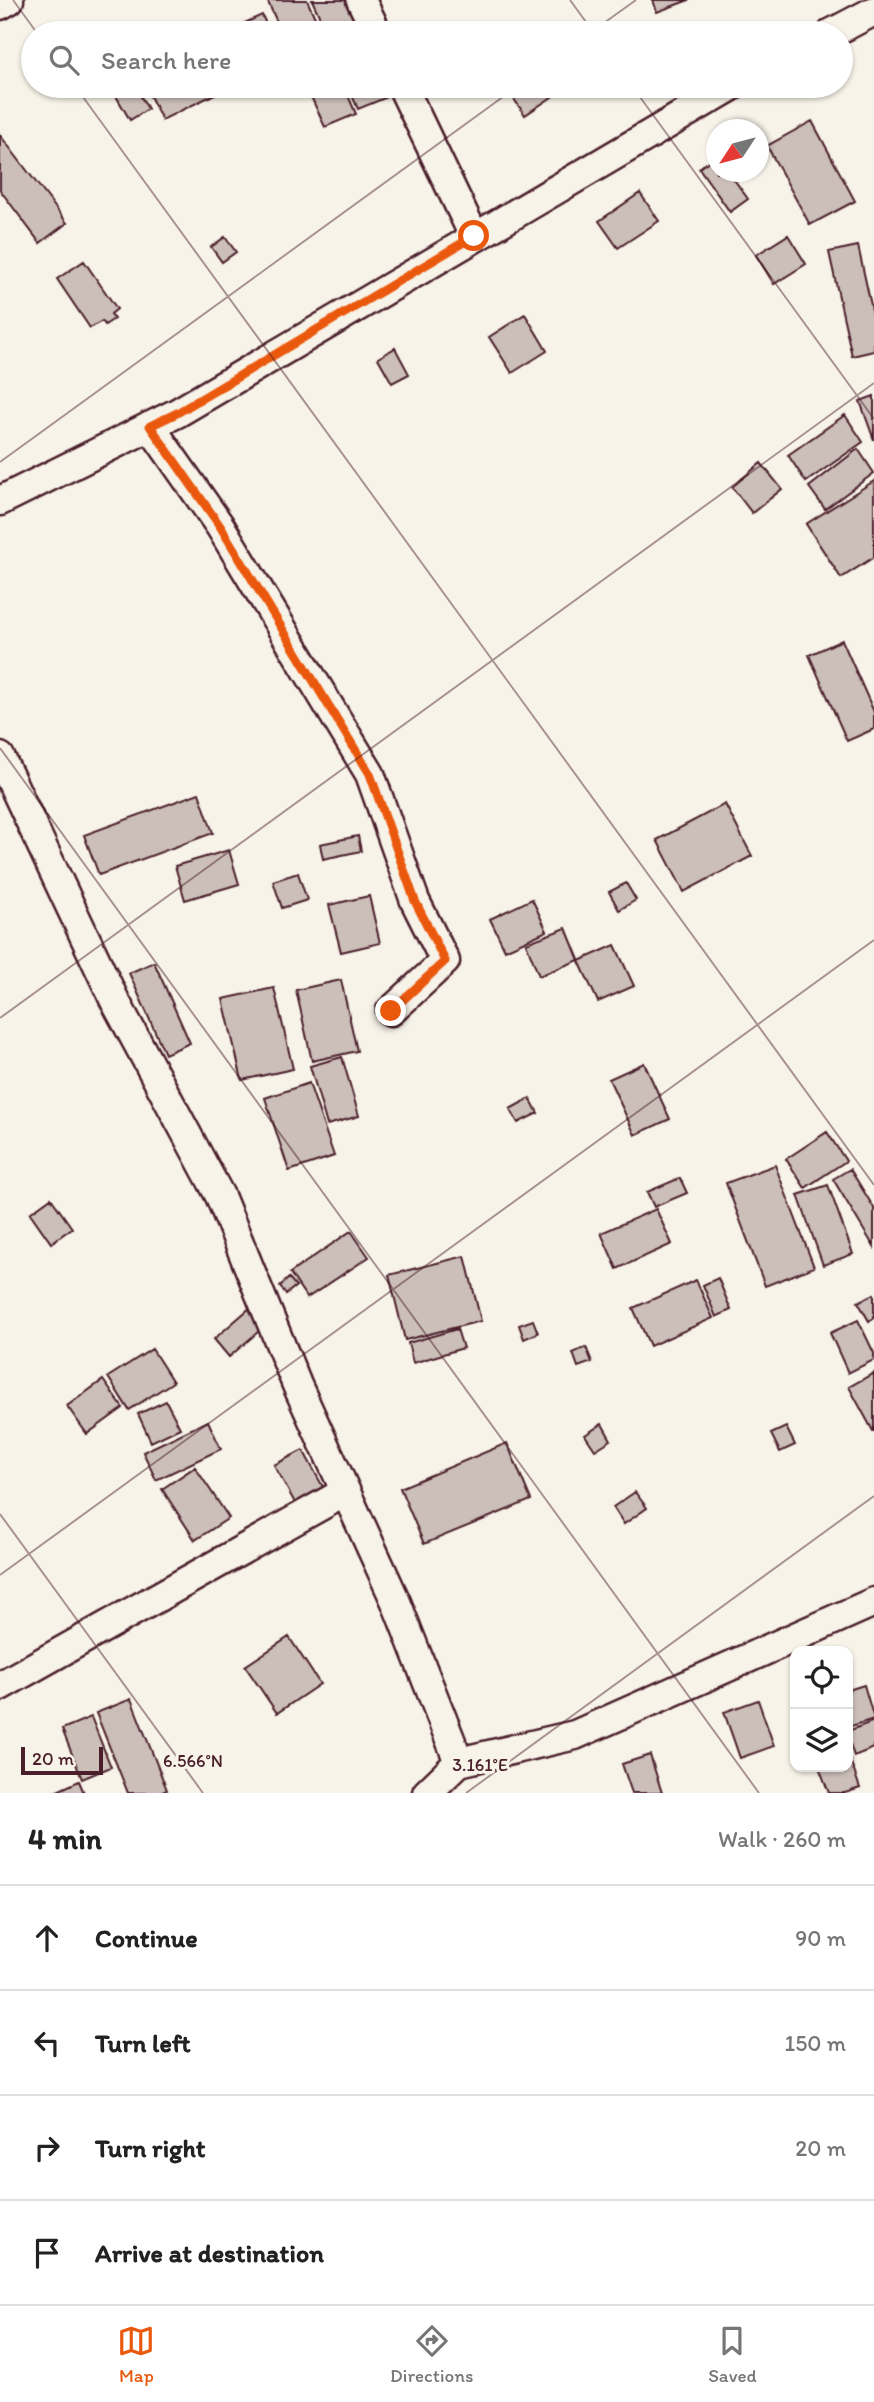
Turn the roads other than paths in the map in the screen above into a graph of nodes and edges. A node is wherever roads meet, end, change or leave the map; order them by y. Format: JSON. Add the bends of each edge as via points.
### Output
{"nodes":[{"id":1,"x":9,"y":0,"type":"edge"},
{"id":2,"x":361,"y":0,"type":"edge"},
{"id":3,"x":0,"y":5,"type":"edge"},
{"id":4,"x":874,"y":11,"type":"edge"},
{"id":5,"x":371,"y":21,"type":"edge"},
{"id":6,"x":853,"y":22,"type":"edge"},
{"id":7,"x":408,"y":98,"type":"edge"},
{"id":8,"x":711,"y":98,"type":"edge"},
{"id":9,"x":474,"y":236,"type":"junction"},
{"id":10,"x":150,"y":426,"type":"junction"},
{"id":11,"x":0,"y":501,"type":"edge"},
{"id":12,"x":0,"y":758,"type":"edge"},
{"id":13,"x":391,"y":1011,"type":"dead end"},
{"id":14,"x":345,"y":1492,"type":"junction"},
{"id":15,"x":874,"y":1602,"type":"edge"},
{"id":16,"x":0,"y":1686,"type":"edge"},
{"id":17,"x":459,"y":1762,"type":"junction"},
{"id":18,"x":427,"y":1793,"type":"edge"}],
"edges":[{"from":1,"to":3,"type":"street"},
{"from":2,"to":5,"type":"street"},
{"from":4,"to":6,"type":"street"},
{"from":7,"to":9,"type":"street"},
{"from":8,"to":9,"type":"street"},
{"from":9,"to":10,"type":"street"},
{"from":10,"to":11,"type":"street"},
{"from":10,"to":13,"type":"street","via":[[220,526],[370,774],[415,901],[445,961]]},
{"from":12,"to":14,"type":"street","via":[[114,999],[220,1196]]},
{"from":14,"to":16,"type":"street"},
{"from":14,"to":17,"type":"street","via":[[396,1602]]},
{"from":15,"to":17,"type":"street","via":[[575,1735]]},
{"from":17,"to":18,"type":"street"}]}
